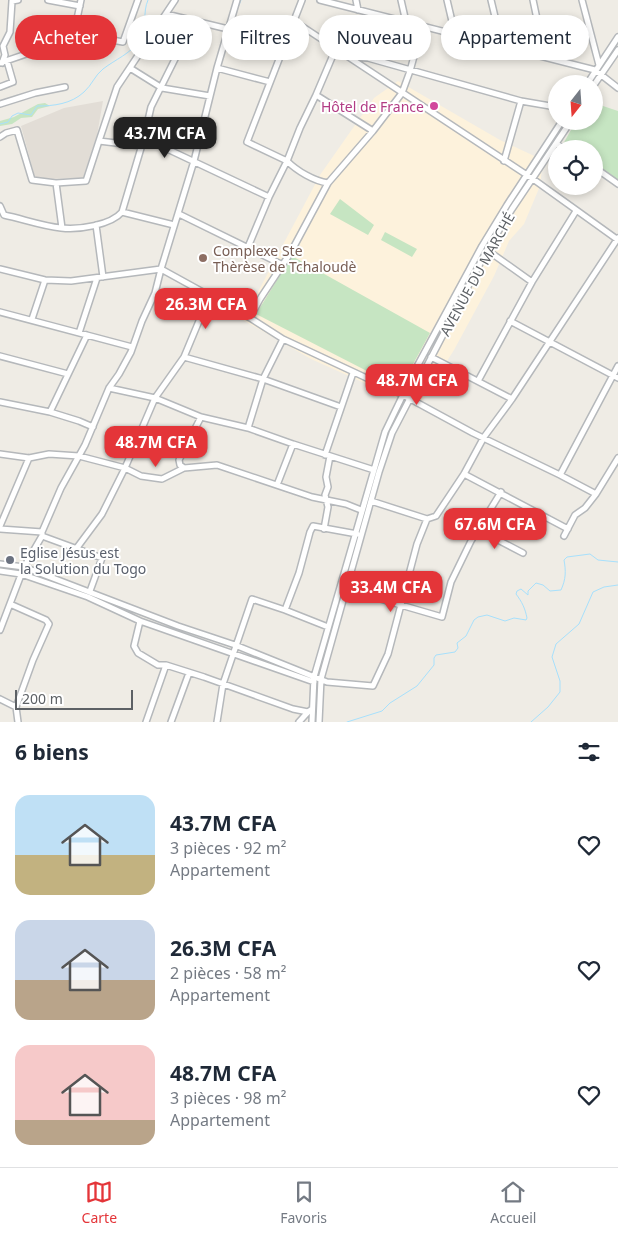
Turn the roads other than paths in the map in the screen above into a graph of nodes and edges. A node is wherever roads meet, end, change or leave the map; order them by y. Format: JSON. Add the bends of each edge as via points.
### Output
{"nodes":[{"id":1,"x":18,"y":0,"type":"edge"},
{"id":2,"x":48,"y":0,"type":"edge"},
{"id":3,"x":138,"y":0,"type":"edge"},
{"id":4,"x":175,"y":0,"type":"edge"},
{"id":5,"x":237,"y":0,"type":"edge"},
{"id":6,"x":302,"y":0,"type":"edge"},
{"id":7,"x":320,"y":0,"type":"edge"},
{"id":8,"x":356,"y":0,"type":"edge"},
{"id":9,"x":401,"y":0,"type":"edge"},
{"id":10,"x":447,"y":0,"type":"edge"},
{"id":11,"x":491,"y":0,"type":"edge"},
{"id":12,"x":533,"y":0,"type":"edge"},
{"id":13,"x":582,"y":0,"type":"edge"},
{"id":14,"x":80,"y":3,"type":"edge"},
{"id":15,"x":358,"y":10,"type":"junction"},
{"id":16,"x":166,"y":14,"type":"junction"},
{"id":17,"x":171,"y":15,"type":"edge"},
{"id":18,"x":232,"y":15,"type":"edge"},
{"id":19,"x":296,"y":15,"type":"edge"},
{"id":20,"x":378,"y":15,"type":"edge"},
{"id":21,"x":404,"y":15,"type":"edge"},
{"id":22,"x":451,"y":15,"type":"edge"},
{"id":23,"x":495,"y":15,"type":"edge"},
{"id":24,"x":536,"y":15,"type":"edge"},
{"id":25,"x":618,"y":37,"type":"edge"},
{"id":26,"x":117,"y":41,"type":"edge"},
{"id":27,"x":222,"y":50,"type":"edge"},
{"id":28,"x":618,"y":50,"type":"edge"},
{"id":29,"x":15,"y":58,"type":"edge"},
{"id":30,"x":175,"y":60,"type":"edge"},
{"id":31,"x":279,"y":60,"type":"edge"},
{"id":32,"x":331,"y":60,"type":"edge"},
{"id":33,"x":354,"y":60,"type":"edge"},
{"id":34,"x":374,"y":60,"type":"edge"},
{"id":35,"x":413,"y":60,"type":"edge"},
{"id":36,"x":556,"y":60,"type":"edge"},
{"id":37,"x":3,"y":62,"type":"edge"},
{"id":38,"x":599,"y":65,"type":"junction"},
{"id":39,"x":130,"y":68,"type":"junction"},
{"id":40,"x":217,"y":68,"type":"junction"},
{"id":41,"x":410,"y":71,"type":"junction"},
{"id":42,"x":598,"y":72,"type":"junction"},
{"id":43,"x":595,"y":75,"type":"edge"},
{"id":44,"x":597,"y":75,"type":"edge"},
{"id":45,"x":270,"y":82,"type":"junction"},
{"id":46,"x":0,"y":87,"type":"edge"},
{"id":47,"x":65,"y":87,"type":"dead end"},
{"id":48,"x":162,"y":88,"type":"junction"},
{"id":49,"x":618,"y":88,"type":"edge"},
{"id":50,"x":402,"y":93,"type":"junction"},
{"id":51,"x":316,"y":95,"type":"junction"},
{"id":52,"x":210,"y":96,"type":"junction"},
{"id":53,"x":521,"y":101,"type":"junction"},
{"id":54,"x":0,"y":104,"type":"edge"},
{"id":55,"x":548,"y":106,"type":"edge"},
{"id":56,"x":556,"y":130,"type":"edge"},
{"id":57,"x":373,"y":131,"type":"junction"},
{"id":58,"x":0,"y":137,"type":"edge"},
{"id":59,"x":144,"y":138,"type":"junction"},
{"id":60,"x":99,"y":141,"type":"junction"},
{"id":61,"x":141,"y":146,"type":"junction"},
{"id":62,"x":548,"y":157,"type":"edge"},
{"id":63,"x":194,"y":161,"type":"junction"},
{"id":64,"x":287,"y":161,"type":"junction"},
{"id":65,"x":504,"y":161,"type":"junction"},
{"id":66,"x":603,"y":173,"type":"edge"},
{"id":67,"x":527,"y":176,"type":"junction"},
{"id":68,"x":533,"y":179,"type":"junction"},
{"id":69,"x":56,"y":183,"type":"junction"},
{"id":70,"x":328,"y":183,"type":"junction"},
{"id":71,"x":618,"y":184,"type":"edge"},
{"id":72,"x":269,"y":197,"type":"junction"},
{"id":73,"x":507,"y":205,"type":"junction"},
{"id":74,"x":0,"y":206,"type":"edge"},
{"id":75,"x":512,"y":209,"type":"junction"},
{"id":76,"x":576,"y":211,"type":"junction"},
{"id":77,"x":122,"y":212,"type":"junction"},
{"id":78,"x":178,"y":214,"type":"junction"},
{"id":79,"x":96,"y":225,"type":"junction"},
{"id":80,"x":174,"y":225,"type":"junction"},
{"id":81,"x":62,"y":228,"type":"junction"},
{"id":82,"x":618,"y":239,"type":"edge"},
{"id":83,"x":248,"y":247,"type":"junction"},
{"id":84,"x":488,"y":250,"type":"junction"},
{"id":85,"x":283,"y":265,"type":"junction"},
{"id":86,"x":0,"y":269,"type":"edge"},
{"id":87,"x":161,"y":269,"type":"junction"},
{"id":88,"x":468,"y":271,"type":"junction"},
{"id":89,"x":475,"y":275,"type":"junction"},
{"id":90,"x":100,"y":278,"type":"junction"},
{"id":91,"x":45,"y":280,"type":"junction"},
{"id":92,"x":532,"y":282,"type":"junction"},
{"id":93,"x":209,"y":297,"type":"junction"},
{"id":94,"x":0,"y":312,"type":"edge"},
{"id":95,"x":250,"y":318,"type":"junction"},
{"id":96,"x":32,"y":320,"type":"junction"},
{"id":97,"x":510,"y":321,"type":"junction"},
{"id":98,"x":79,"y":333,"type":"junction"},
{"id":99,"x":87,"y":335,"type":"junction"},
{"id":100,"x":283,"y":339,"type":"junction"},
{"id":101,"x":549,"y":342,"type":"junction"},
{"id":102,"x":132,"y":347,"type":"junction"},
{"id":103,"x":0,"y":356,"type":"edge"},
{"id":104,"x":184,"y":357,"type":"junction"},
{"id":105,"x":431,"y":357,"type":"junction"},
{"id":106,"x":618,"y":366,"type":"edge"},
{"id":107,"x":354,"y":373,"type":"junction"},
{"id":108,"x":68,"y":374,"type":"junction"},
{"id":109,"x":615,"y":377,"type":"edge"},
{"id":110,"x":264,"y":379,"type":"junction"},
{"id":111,"x":478,"y":381,"type":"junction"},
{"id":112,"x":109,"y":388,"type":"junction"},
{"id":113,"x":403,"y":395,"type":"junction"},
{"id":114,"x":155,"y":398,"type":"junction"},
{"id":115,"x":409,"y":398,"type":"junction"},
{"id":116,"x":512,"y":399,"type":"junction"},
{"id":117,"x":1,"y":404,"type":"edge"},
{"id":118,"x":341,"y":407,"type":"junction"},
{"id":119,"x":50,"y":412,"type":"junction"},
{"id":120,"x":201,"y":417,"type":"junction"},
{"id":121,"x":93,"y":428,"type":"junction"},
{"id":122,"x":248,"y":428,"type":"junction"},
{"id":123,"x":484,"y":437,"type":"junction"},
{"id":124,"x":293,"y":444,"type":"junction"},
{"id":125,"x":0,"y":454,"type":"edge"},
{"id":126,"x":79,"y":456,"type":"junction"},
{"id":127,"x":327,"y":456,"type":"junction"},
{"id":128,"x":29,"y":458,"type":"junction"},
{"id":129,"x":618,"y":458,"type":"edge"},
{"id":130,"x":125,"y":468,"type":"junction"},
{"id":131,"x":184,"y":468,"type":"junction"},
{"id":132,"x":376,"y":471,"type":"junction"},
{"id":133,"x":464,"y":474,"type":"junction"},
{"id":134,"x":560,"y":475,"type":"junction"},
{"id":135,"x":278,"y":485,"type":"junction"},
{"id":136,"x":501,"y":492,"type":"junction"},
{"id":137,"x":596,"y":494,"type":"junction"},
{"id":138,"x":328,"y":501,"type":"junction"},
{"id":139,"x":371,"y":501,"type":"junction"},
{"id":140,"x":361,"y":510,"type":"junction"},
{"id":141,"x":427,"y":519,"type":"junction"},
{"id":142,"x":0,"y":527,"type":"edge"},
{"id":143,"x":568,"y":528,"type":"junction"},
{"id":144,"x":324,"y":529,"type":"junction"},
{"id":145,"x":477,"y":529,"type":"junction"},
{"id":146,"x":42,"y":534,"type":"junction"},
{"id":147,"x":354,"y":534,"type":"junction"},
{"id":148,"x":361,"y":536,"type":"junction"},
{"id":149,"x":564,"y":536,"type":"dead end"},
{"id":150,"x":76,"y":549,"type":"junction"},
{"id":151,"x":523,"y":553,"type":"dead end"},
{"id":152,"x":0,"y":564,"type":"edge"},
{"id":153,"x":24,"y":567,"type":"junction"},
{"id":154,"x":0,"y":571,"type":"edge"},
{"id":155,"x":21,"y":574,"type":"junction"},
{"id":156,"x":346,"y":589,"type":"junction"},
{"id":157,"x":90,"y":592,"type":"junction"},
{"id":158,"x":10,"y":604,"type":"junction"},
{"id":159,"x":401,"y":606,"type":"junction"},
{"id":160,"x":285,"y":610,"type":"junction"},
{"id":161,"x":140,"y":621,"type":"junction"},
{"id":162,"x":328,"y":627,"type":"junction"},
{"id":163,"x":0,"y":630,"type":"edge"},
{"id":164,"x":235,"y":646,"type":"junction"},
{"id":165,"x":233,"y":653,"type":"junction"},
{"id":166,"x":166,"y":665,"type":"junction"},
{"id":167,"x":189,"y":673,"type":"junction"},
{"id":168,"x":314,"y":679,"type":"junction"},
{"id":169,"x":321,"y":679,"type":"junction"},
{"id":170,"x":223,"y":684,"type":"junction"},
{"id":171,"x":0,"y":699,"type":"edge"},
{"id":172,"x":16,"y":707,"type":"junction"},
{"id":173,"x":311,"y":715,"type":"edge"},
{"id":174,"x":319,"y":719,"type":"edge"},
{"id":175,"x":18,"y":722,"type":"edge"},
{"id":176,"x":146,"y":722,"type":"edge"},
{"id":177,"x":171,"y":722,"type":"edge"},
{"id":178,"x":217,"y":722,"type":"edge"},
{"id":179,"x":299,"y":722,"type":"edge"}],
"edges":[{"from":1,"to":37,"type":"street","via":[[12,1],[10,32],[3,46]]},
{"from":2,"to":14,"type":"street"},
{"from":3,"to":26,"type":"street","via":[[123,42]]},
{"from":4,"to":16,"type":"street"},
{"from":5,"to":18,"type":"street"},
{"from":6,"to":19,"type":"street"},
{"from":7,"to":15,"type":"street"},
{"from":8,"to":15,"type":"street"},
{"from":9,"to":21,"type":"street"},
{"from":10,"to":22,"type":"street"},
{"from":11,"to":23,"type":"street"},
{"from":12,"to":24,"type":"street"},
{"from":13,"to":38,"type":"street"},
{"from":15,"to":20,"type":"street"},
{"from":16,"to":17,"type":"street"},
{"from":16,"to":39,"type":"street"},
{"from":25,"to":38,"type":"street"},
{"from":27,"to":40,"type":"street"},
{"from":28,"to":42,"type":"street"},
{"from":29,"to":37,"type":"street"},
{"from":30,"to":48,"type":"street"},
{"from":31,"to":45,"type":"street"},
{"from":32,"to":51,"type":"street"},
{"from":33,"to":50,"type":"street"},
{"from":34,"to":41,"type":"street"},
{"from":35,"to":41,"type":"street"},
{"from":36,"to":42,"type":"street"},
{"from":37,"to":46,"type":"street","via":[[13,82]]},
{"from":38,"to":42,"type":"street"},
{"from":39,"to":48,"type":"street"},
{"from":39,"to":60,"type":"street","via":[[116,88]]},
{"from":40,"to":45,"type":"street"},
{"from":40,"to":52,"type":"street"},
{"from":41,"to":50,"type":"street"},
{"from":41,"to":53,"type":"street"},
{"from":42,"to":43,"type":"street"},
{"from":42,"to":44,"type":"street"},
{"from":42,"to":49,"type":"street"},
{"from":45,"to":64,"type":"street","via":[[247,142]]},
{"from":47,"to":54,"type":"street"},
{"from":48,"to":52,"type":"street"},
{"from":48,"to":59,"type":"street","via":[[151,107]]},
{"from":50,"to":57,"type":"street"},
{"from":50,"to":65,"type":"street"},
{"from":51,"to":57,"type":"street"},
{"from":51,"to":64,"type":"street"},
{"from":52,"to":63,"type":"street"},
{"from":53,"to":55,"type":"street"},
{"from":53,"to":65,"type":"street"},
{"from":56,"to":67,"type":"street","name":"AVENUE DU MARCHÉ"},
{"from":57,"to":70,"type":"street"},
{"from":58,"to":69,"type":"street","via":[[17,130],[32,180]]},
{"from":59,"to":61,"type":"street"},
{"from":59,"to":63,"type":"street"},
{"from":60,"to":61,"type":"street"},
{"from":60,"to":69,"type":"street","via":[[86,181]]},
{"from":61,"to":77,"type":"street"},
{"from":62,"to":68,"type":"street","name":"AVENUE DU MARCHÉ"},
{"from":63,"to":72,"type":"street"},
{"from":63,"to":78,"type":"street"},
{"from":64,"to":70,"type":"street","via":[[298,170]]},
{"from":64,"to":72,"type":"street"},
{"from":65,"to":67,"type":"street"},
{"from":66,"to":71,"type":"street"},
{"from":67,"to":68,"type":"street"},
{"from":67,"to":73,"type":"street","name":"AVENUE DU MARCHÉ"},
{"from":68,"to":75,"type":"street","name":"AVENUE DU MARCHÉ"},
{"from":68,"to":76,"type":"street"},
{"from":69,"to":81,"type":"street"},
{"from":70,"to":85,"type":"street"},
{"from":72,"to":83,"type":"street"},
{"from":73,"to":75,"type":"street"},
{"from":73,"to":88,"type":"street","name":"AVENUE DU MARCHÉ"},
{"from":74,"to":81,"type":"street","via":[[4,215]]},
{"from":75,"to":84,"type":"street","name":"AVENUE DU MARCHÉ"},
{"from":76,"to":82,"type":"street"},
{"from":76,"to":92,"type":"street"},
{"from":77,"to":79,"type":"street","via":[[117,219]]},
{"from":77,"to":80,"type":"street"},
{"from":78,"to":80,"type":"street"},
{"from":78,"to":83,"type":"street"},
{"from":79,"to":81,"type":"street"},
{"from":79,"to":90,"type":"street"},
{"from":80,"to":87,"type":"street"},
{"from":82,"to":101,"type":"street"},
{"from":83,"to":85,"type":"street"},
{"from":84,"to":89,"type":"street","name":"AVENUE DU MARCHÉ"},
{"from":84,"to":92,"type":"street"},
{"from":85,"to":95,"type":"street"},
{"from":86,"to":91,"type":"street"},
{"from":87,"to":90,"type":"street"},
{"from":87,"to":93,"type":"street"},
{"from":87,"to":102,"type":"street","via":[[155,293]]},
{"from":88,"to":89,"type":"street"},
{"from":88,"to":113,"type":"street","name":"AVENUE DU MARCHÉ"},
{"from":89,"to":105,"type":"street","name":"AVENUE DU MARCHÉ"},
{"from":90,"to":91,"type":"street"},
{"from":90,"to":98,"type":"street"},
{"from":91,"to":96,"type":"street"},
{"from":92,"to":97,"type":"street"},
{"from":93,"to":95,"type":"street"},
{"from":93,"to":104,"type":"street"},
{"from":94,"to":96,"type":"street"},
{"from":95,"to":100,"type":"street"},
{"from":96,"to":98,"type":"street"},
{"from":97,"to":101,"type":"street"},
{"from":97,"to":111,"type":"street"},
{"from":98,"to":99,"type":"street"},
{"from":99,"to":102,"type":"street"},
{"from":99,"to":108,"type":"street"},
{"from":100,"to":107,"type":"street"},
{"from":100,"to":110,"type":"street"},
{"from":101,"to":109,"type":"street"},
{"from":101,"to":116,"type":"street"},
{"from":102,"to":112,"type":"street"},
{"from":103,"to":108,"type":"street"},
{"from":104,"to":110,"type":"street"},
{"from":104,"to":114,"type":"street"},
{"from":105,"to":111,"type":"street"},
{"from":105,"to":115,"type":"street","name":"AVENUE DU MARCHÉ"},
{"from":106,"to":109,"type":"street"},
{"from":107,"to":113,"type":"street"},
{"from":107,"to":118,"type":"street"},
{"from":108,"to":119,"type":"street"},
{"from":109,"to":134,"type":"street"},
{"from":110,"to":118,"type":"street"},
{"from":110,"to":122,"type":"street"},
{"from":111,"to":116,"type":"street"},
{"from":112,"to":114,"type":"street"},
{"from":112,"to":121,"type":"street"},
{"from":113,"to":115,"type":"street"},
{"from":113,"to":132,"type":"street","name":"AVENUE DU MARCHÉ","via":[[385,432]]},
{"from":114,"to":120,"type":"street"},
{"from":114,"to":130,"type":"street"},
{"from":115,"to":123,"type":"street"},
{"from":115,"to":132,"type":"street","name":"AVENUE DU MARCHÉ"},
{"from":116,"to":123,"type":"street"},
{"from":117,"to":119,"type":"street"},
{"from":118,"to":127,"type":"street"},
{"from":119,"to":121,"type":"street"},
{"from":120,"to":122,"type":"street"},
{"from":120,"to":131,"type":"street","via":[[180,460]]},
{"from":121,"to":126,"type":"street"},
{"from":122,"to":124,"type":"street"},
{"from":123,"to":133,"type":"street"},
{"from":123,"to":134,"type":"street"},
{"from":124,"to":127,"type":"street"},
{"from":124,"to":135,"type":"street"},
{"from":125,"to":128,"type":"street"},
{"from":126,"to":128,"type":"street","via":[[49,454]]},
{"from":126,"to":130,"type":"street"},
{"from":126,"to":146,"type":"street","via":[[61,488]]},
{"from":127,"to":132,"type":"street"},
{"from":127,"to":138,"type":"street"},
{"from":128,"to":142,"type":"street"},
{"from":129,"to":137,"type":"street"},
{"from":130,"to":131,"type":"street","via":[[141,476],[162,479]]},
{"from":130,"to":150,"type":"street","via":[[102,514]]},
{"from":131,"to":135,"type":"street","via":[[217,465]]},
{"from":132,"to":139,"type":"street","name":"AVENUE DU MARCHÉ"},
{"from":132,"to":140,"type":"street","name":"AVENUE DU MARCHÉ"},
{"from":133,"to":136,"type":"street"},
{"from":133,"to":141,"type":"street","via":[[436,516]]},
{"from":134,"to":137,"type":"street"},
{"from":135,"to":138,"type":"street"},
{"from":136,"to":143,"type":"street"},
{"from":136,"to":145,"type":"street"},
{"from":137,"to":143,"type":"street","via":[[575,515]]},
{"from":138,"to":140,"type":"street"},
{"from":138,"to":144,"type":"street"},
{"from":139,"to":141,"type":"street"},
{"from":139,"to":148,"type":"street","name":"AVENUE DU MARCHÉ"},
{"from":140,"to":147,"type":"street","name":"AVENUE DU MARCHÉ"},
{"from":141,"to":159,"type":"street"},
{"from":142,"to":146,"type":"street"},
{"from":143,"to":149,"type":"street"},
{"from":144,"to":147,"type":"street"},
{"from":144,"to":160,"type":"street","via":[[313,526],[310,532]]},
{"from":145,"to":151,"type":"street"},
{"from":145,"to":159,"type":"street","via":[[451,582],[442,617]]},
{"from":146,"to":150,"type":"street"},
{"from":146,"to":153,"type":"street"},
{"from":147,"to":148,"type":"street"},
{"from":147,"to":162,"type":"street","name":"AVENUE DU MARCHÉ"},
{"from":148,"to":156,"type":"street","name":"AVENUE DU MARCHÉ"},
{"from":150,"to":157,"type":"street","via":[[102,558]]},
{"from":152,"to":153,"type":"street"},
{"from":153,"to":155,"type":"street"},
{"from":153,"to":157,"type":"street"},
{"from":154,"to":155,"type":"street"},
{"from":155,"to":158,"type":"street"},
{"from":155,"to":161,"type":"street"},
{"from":156,"to":159,"type":"street"},
{"from":156,"to":169,"type":"street","name":"AVENUE DU MARCHÉ"},
{"from":157,"to":164,"type":"street"},
{"from":158,"to":163,"type":"street"},
{"from":158,"to":172,"type":"street","via":[[49,624]]},
{"from":159,"to":169,"type":"street","via":[[388,654],[373,686]]},
{"from":160,"to":162,"type":"street"},
{"from":160,"to":164,"type":"street","via":[[252,599]]},
{"from":161,"to":165,"type":"street"},
{"from":161,"to":166,"type":"street","via":[[134,646],[138,653],[158,665]]},
{"from":162,"to":168,"type":"street","name":"AVENUE DU MARCHÉ"},
{"from":164,"to":165,"type":"street"},
{"from":164,"to":168,"type":"street"},
{"from":165,"to":168,"type":"street"},
{"from":165,"to":170,"type":"street"},
{"from":166,"to":167,"type":"street"},
{"from":166,"to":176,"type":"street"},
{"from":167,"to":170,"type":"street"},
{"from":167,"to":177,"type":"street"},
{"from":168,"to":169,"type":"street"},
{"from":168,"to":173,"type":"street","name":"AVENUE DU MARCHÉ"},
{"from":169,"to":174,"type":"street","name":"AVENUE DU MARCHÉ"},
{"from":170,"to":173,"type":"street"},
{"from":170,"to":178,"type":"street"},
{"from":171,"to":172,"type":"street"},
{"from":172,"to":175,"type":"street"},
{"from":173,"to":179,"type":"street"}]}
